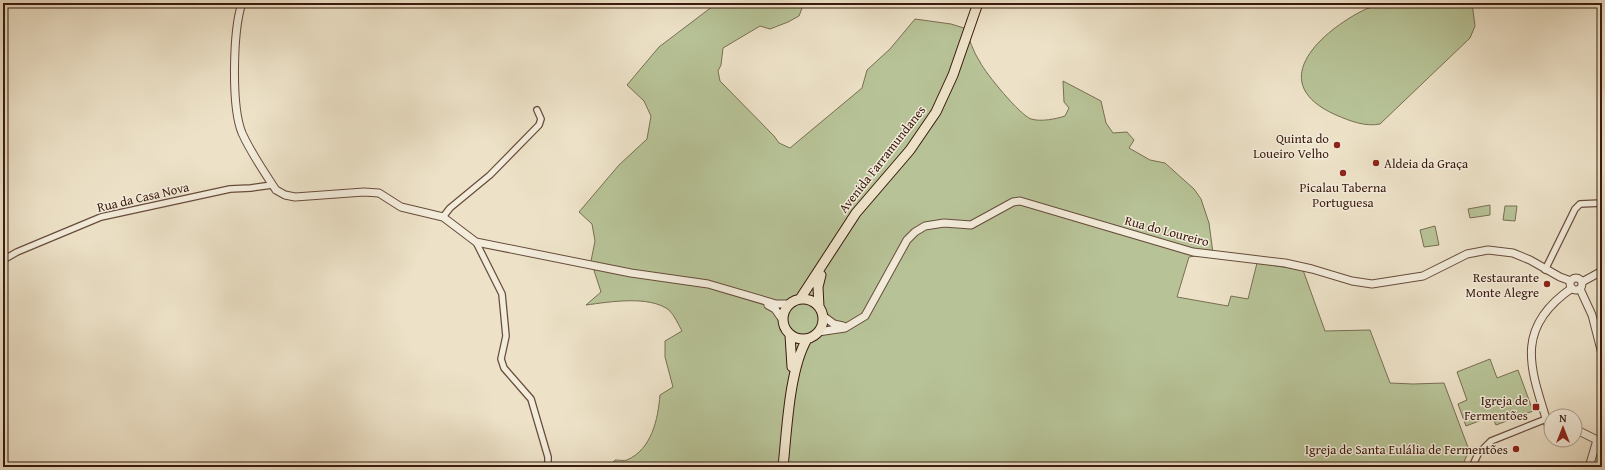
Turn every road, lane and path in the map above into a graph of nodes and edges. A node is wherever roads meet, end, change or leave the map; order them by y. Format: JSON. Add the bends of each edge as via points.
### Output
{"nodes":[{"id":1,"x":242,"y":3,"type":"edge"},
{"id":2,"x":978,"y":3,"type":"edge"},
{"id":3,"x":537,"y":110,"type":"dead end"},
{"id":4,"x":272,"y":185,"type":"junction"},
{"id":5,"x":1602,"y":203,"type":"edge"},
{"id":6,"x":443,"y":217,"type":"junction"},
{"id":7,"x":476,"y":242,"type":"junction"},
{"id":8,"x":3,"y":260,"type":"edge"},
{"id":9,"x":826,"y":260,"type":"junction"},
{"id":10,"x":1545,"y":270,"type":"junction"},
{"id":11,"x":1602,"y":271,"type":"edge"},
{"id":12,"x":1572,"y":285,"type":"junction"},
{"id":13,"x":1581,"y":285,"type":"junction"},
{"id":14,"x":800,"y":299,"type":"junction"},
{"id":15,"x":761,"y":300,"type":"junction"},
{"id":16,"x":789,"y":304,"type":"junction"},
{"id":17,"x":819,"y":307,"type":"junction"},
{"id":18,"x":823,"y":316,"type":"junction"},
{"id":19,"x":782,"y":319,"type":"junction"},
{"id":20,"x":851,"y":326,"type":"junction"},
{"id":21,"x":818,"y":332,"type":"junction"},
{"id":22,"x":790,"y":335,"type":"junction"},
{"id":23,"x":807,"y":339,"type":"junction"},
{"id":24,"x":1602,"y":354,"type":"edge"},
{"id":25,"x":791,"y":398,"type":"junction"},
{"id":26,"x":1543,"y":409,"type":"edge"},
{"id":27,"x":1543,"y":420,"type":"edge"},
{"id":28,"x":1583,"y":432,"type":"edge"},
{"id":29,"x":1600,"y":438,"type":"edge"},
{"id":30,"x":548,"y":467,"type":"edge"},
{"id":31,"x":783,"y":467,"type":"edge"},
{"id":32,"x":1472,"y":467,"type":"edge"},
{"id":33,"x":1589,"y":467,"type":"edge"}],
"edges":[{"from":1,"to":4,"type":"street","via":[[238,21],[236,101],[241,131]]},
{"from":2,"to":9,"type":"main road","name":"Avenida Farramundanes","via":[[953,75],[936,112],[910,150],[856,214]]},
{"from":3,"to":6,"type":"street","via":[[541,119],[539,125],[508,159],[450,208]]},
{"from":4,"to":6,"type":"street","via":[[285,195],[295,197],[364,192],[379,194],[402,207]]},
{"from":4,"to":8,"type":"street","name":"Rua da Casa Nova","via":[[230,189],[101,217]]},
{"from":5,"to":10,"type":"street","via":[[1580,204],[1575,208]]},
{"from":6,"to":7,"type":"street"},
{"from":7,"to":15,"type":"street","via":[[631,273],[708,284]]},
{"from":7,"to":30,"type":"street","via":[[502,294],[506,336],[502,363],[531,398],[548,457]]},
{"from":9,"to":14,"type":"main road","name":"Avenida Farramundanes"},
{"from":9,"to":17,"type":"main road","via":[[818,287]]},
{"from":10,"to":12,"type":"street","name":"Rua do Loureiro"},
{"from":10,"to":20,"type":"street","name":"Rua do Loureiro","via":[[1513,253],[1488,250],[1467,254],[1423,276],[1372,284],[1285,263],[1193,252],[1020,201],[1013,202],[970,225],[944,223],[925,226],[915,232],[907,240],[865,316]]},
{"from":11,"to":13,"type":"street"},
{"from":12,"to":13,"type":"street"},
{"from":12,"to":13,"type":"street","via":[[1576,278]]},
{"from":12,"to":26,"type":"street","via":[[1543,314],[1532,339],[1533,375]]},
{"from":13,"to":24,"type":"street"},
{"from":14,"to":16,"type":"main road"},
{"from":14,"to":17,"type":"main road","via":[[811,300]]},
{"from":15,"to":16,"type":"street"},
{"from":15,"to":19,"type":"street","via":[[775,309]]},
{"from":16,"to":19,"type":"main road"},
{"from":17,"to":18,"type":"main road"},
{"from":18,"to":20,"type":"street","via":[[834,324]]},
{"from":18,"to":21,"type":"main road"},
{"from":19,"to":22,"type":"main road"},
{"from":20,"to":21,"type":"street","name":"Rua do Loureiro"},
{"from":21,"to":23,"type":"main road"},
{"from":22,"to":23,"type":"main road"},
{"from":22,"to":25,"type":"main road","via":[[793,357]]},
{"from":23,"to":25,"type":"main road","via":[[799,358]]},
{"from":25,"to":31,"type":"main road"},
{"from":27,"to":32,"type":"street","via":[[1491,441],[1484,446]]},
{"from":28,"to":29,"type":"street"},
{"from":29,"to":33,"type":"street"}]}
